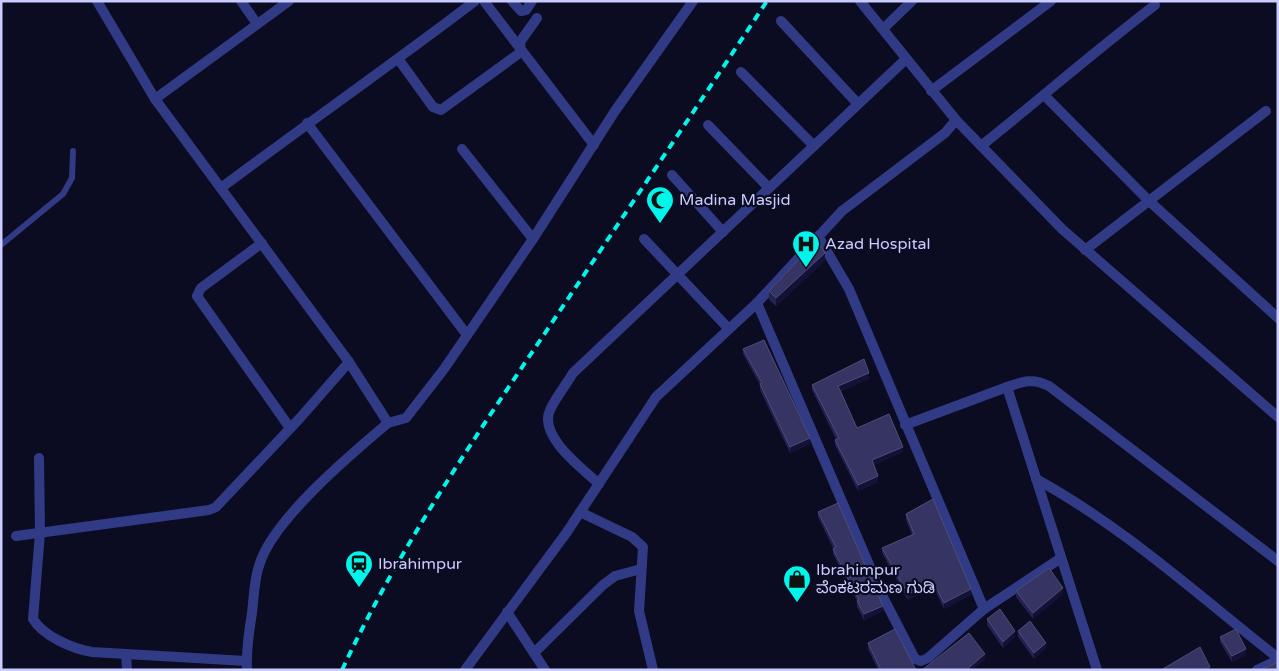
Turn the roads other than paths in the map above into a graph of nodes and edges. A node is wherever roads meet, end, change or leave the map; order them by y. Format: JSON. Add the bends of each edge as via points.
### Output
{"nodes":[{"id":1,"x":97,"y":1,"type":"edge"},
{"id":2,"x":241,"y":1,"type":"edge"},
{"id":3,"x":289,"y":1,"type":"edge"},
{"id":4,"x":475,"y":1,"type":"edge"},
{"id":5,"x":484,"y":1,"type":"edge"},
{"id":6,"x":512,"y":1,"type":"edge"},
{"id":7,"x":532,"y":1,"type":"edge"},
{"id":8,"x":694,"y":1,"type":"edge"},
{"id":9,"x":860,"y":1,"type":"edge"},
{"id":10,"x":912,"y":1,"type":"edge"},
{"id":11,"x":1051,"y":1,"type":"edge"},
{"id":12,"x":1155,"y":5,"type":"dead end"},
{"id":13,"x":537,"y":18,"type":"dead end"},
{"id":14,"x":781,"y":22,"type":"dead end"},
{"id":15,"x":258,"y":24,"type":"junction"},
{"id":16,"x":883,"y":29,"type":"junction"},
{"id":17,"x":521,"y":52,"type":"junction"},
{"id":18,"x":906,"y":59,"type":"junction"},
{"id":19,"x":399,"y":60,"type":"junction"},
{"id":20,"x":740,"y":72,"type":"dead end"},
{"id":21,"x":931,"y":90,"type":"junction"},
{"id":22,"x":1044,"y":95,"type":"junction"},
{"id":23,"x":155,"y":99,"type":"junction"},
{"id":24,"x":858,"y":104,"type":"junction"},
{"id":25,"x":1266,"y":112,"type":"dead end"},
{"id":26,"x":956,"y":120,"type":"junction"},
{"id":27,"x":307,"y":123,"type":"junction"},
{"id":28,"x":708,"y":125,"type":"dead end"},
{"id":29,"x":594,"y":145,"type":"junction"},
{"id":30,"x":814,"y":146,"type":"junction"},
{"id":31,"x":981,"y":146,"type":"junction"},
{"id":32,"x":462,"y":149,"type":"dead end"},
{"id":33,"x":73,"y":151,"type":"dead end"},
{"id":34,"x":672,"y":175,"type":"dead end"},
{"id":35,"x":221,"y":188,"type":"junction"},
{"id":36,"x":769,"y":188,"type":"junction"},
{"id":37,"x":1148,"y":200,"type":"junction"},
{"id":38,"x":723,"y":232,"type":"junction"},
{"id":39,"x":818,"y":236,"type":"junction"},
{"id":40,"x":533,"y":239,"type":"junction"},
{"id":41,"x":644,"y":239,"type":"dead end"},
{"id":42,"x":262,"y":243,"type":"junction"},
{"id":43,"x":1,"y":245,"type":"edge"},
{"id":44,"x":1085,"y":250,"type":"junction"},
{"id":45,"x":678,"y":275,"type":"junction"},
{"id":46,"x":757,"y":303,"type":"junction"},
{"id":47,"x":1278,"y":318,"type":"edge"},
{"id":48,"x":728,"y":328,"type":"junction"},
{"id":49,"x":467,"y":335,"type":"junction"},
{"id":50,"x":349,"y":362,"type":"junction"},
{"id":51,"x":1007,"y":387,"type":"junction"},
{"id":52,"x":1278,"y":416,"type":"edge"},
{"id":53,"x":388,"y":423,"type":"junction"},
{"id":54,"x":905,"y":425,"type":"junction"},
{"id":55,"x":290,"y":428,"type":"junction"},
{"id":56,"x":39,"y":458,"type":"dead end"},
{"id":57,"x":1036,"y":478,"type":"junction"},
{"id":58,"x":599,"y":484,"type":"junction"},
{"id":59,"x":580,"y":512,"type":"junction"},
{"id":60,"x":40,"y":533,"type":"junction"},
{"id":61,"x":16,"y":536,"type":"dead end"},
{"id":62,"x":1061,"y":558,"type":"junction"},
{"id":63,"x":1278,"y":561,"type":"edge"},
{"id":64,"x":641,"y":569,"type":"junction"},
{"id":65,"x":984,"y":609,"type":"junction"},
{"id":66,"x":507,"y":612,"type":"junction"},
{"id":67,"x":534,"y":653,"type":"junction"},
{"id":68,"x":126,"y":654,"type":"junction"},
{"id":69,"x":1278,"y":659,"type":"edge"},
{"id":70,"x":247,"y":665,"type":"edge"},
{"id":71,"x":127,"y":670,"type":"edge"},
{"id":72,"x":464,"y":670,"type":"edge"},
{"id":73,"x":545,"y":670,"type":"edge"},
{"id":74,"x":653,"y":670,"type":"edge"},
{"id":75,"x":1097,"y":670,"type":"edge"},
{"id":76,"x":1257,"y":670,"type":"edge"}],
"edges":[{"from":1,"to":23,"type":"street"},
{"from":2,"to":15,"type":"street"},
{"from":3,"to":15,"type":"street"},
{"from":4,"to":19,"type":"street"},
{"from":5,"to":17,"type":"street"},
{"from":6,"to":7,"type":"street","via":[[521,11],[526,10]]},
{"from":8,"to":29,"type":"street"},
{"from":9,"to":16,"type":"street"},
{"from":10,"to":16,"type":"street"},
{"from":11,"to":21,"type":"street"},
{"from":12,"to":22,"type":"street"},
{"from":13,"to":17,"type":"street","via":[[520,42]]},
{"from":14,"to":24,"type":"street"},
{"from":15,"to":23,"type":"street"},
{"from":16,"to":18,"type":"street"},
{"from":17,"to":19,"type":"street","via":[[441,110],[433,107]]},
{"from":17,"to":29,"type":"street"},
{"from":18,"to":21,"type":"street"},
{"from":18,"to":24,"type":"street"},
{"from":19,"to":27,"type":"street"},
{"from":20,"to":30,"type":"street"},
{"from":21,"to":26,"type":"street"},
{"from":22,"to":31,"type":"street"},
{"from":22,"to":37,"type":"street"},
{"from":23,"to":35,"type":"street"},
{"from":24,"to":30,"type":"street"},
{"from":25,"to":37,"type":"street"},
{"from":26,"to":31,"type":"street"},
{"from":26,"to":39,"type":"street","via":[[945,133],[842,211]]},
{"from":27,"to":35,"type":"street"},
{"from":27,"to":49,"type":"street"},
{"from":28,"to":36,"type":"street"},
{"from":29,"to":40,"type":"street"},
{"from":30,"to":36,"type":"street"},
{"from":31,"to":44,"type":"street"},
{"from":32,"to":40,"type":"street"},
{"from":33,"to":43,"type":"lane","via":[[72,178],[63,194]]},
{"from":34,"to":38,"type":"street"},
{"from":35,"to":42,"type":"street"},
{"from":36,"to":38,"type":"street"},
{"from":37,"to":44,"type":"street"},
{"from":37,"to":47,"type":"street"},
{"from":38,"to":45,"type":"street"},
{"from":39,"to":46,"type":"street"},
{"from":39,"to":54,"type":"street","via":[[849,289]]},
{"from":40,"to":49,"type":"street"},
{"from":41,"to":45,"type":"street"},
{"from":42,"to":50,"type":"street"},
{"from":42,"to":55,"type":"street","via":[[201,288],[197,296]]},
{"from":44,"to":52,"type":"street"},
{"from":45,"to":48,"type":"street"},
{"from":45,"to":58,"type":"street","via":[[573,373],[549,411],[548,421],[557,445]]},
{"from":46,"to":48,"type":"street"},
{"from":46,"to":65,"type":"street","via":[[882,595],[915,659],[928,658]]},
{"from":48,"to":58,"type":"street","via":[[656,396]]},
{"from":49,"to":53,"type":"street","via":[[406,418]]},
{"from":50,"to":53,"type":"street"},
{"from":50,"to":55,"type":"street"},
{"from":51,"to":54,"type":"street"},
{"from":51,"to":57,"type":"street"},
{"from":51,"to":63,"type":"street","via":[[1028,380],[1049,386]]},
{"from":53,"to":70,"type":"street","via":[[359,447],[290,516],[265,551],[259,564]]},
{"from":54,"to":65,"type":"street"},
{"from":55,"to":60,"type":"street","via":[[220,503],[209,510]]},
{"from":56,"to":60,"type":"street"},
{"from":57,"to":62,"type":"street"},
{"from":57,"to":69,"type":"street","via":[[1066,495],[1133,544]]},
{"from":58,"to":59,"type":"street"},
{"from":59,"to":64,"type":"street","via":[[637,540],[643,547]]},
{"from":59,"to":66,"type":"street"},
{"from":60,"to":61,"type":"street"},
{"from":60,"to":68,"type":"street","via":[[33,619],[36,624],[79,650]]},
{"from":62,"to":65,"type":"street"},
{"from":62,"to":75,"type":"street"},
{"from":64,"to":67,"type":"street","via":[[615,576],[603,585]]},
{"from":64,"to":74,"type":"street","via":[[639,611]]},
{"from":66,"to":67,"type":"street"},
{"from":66,"to":72,"type":"street"},
{"from":67,"to":73,"type":"street"},
{"from":68,"to":70,"type":"street"},
{"from":68,"to":71,"type":"street"},
{"from":69,"to":76,"type":"street"}]}
